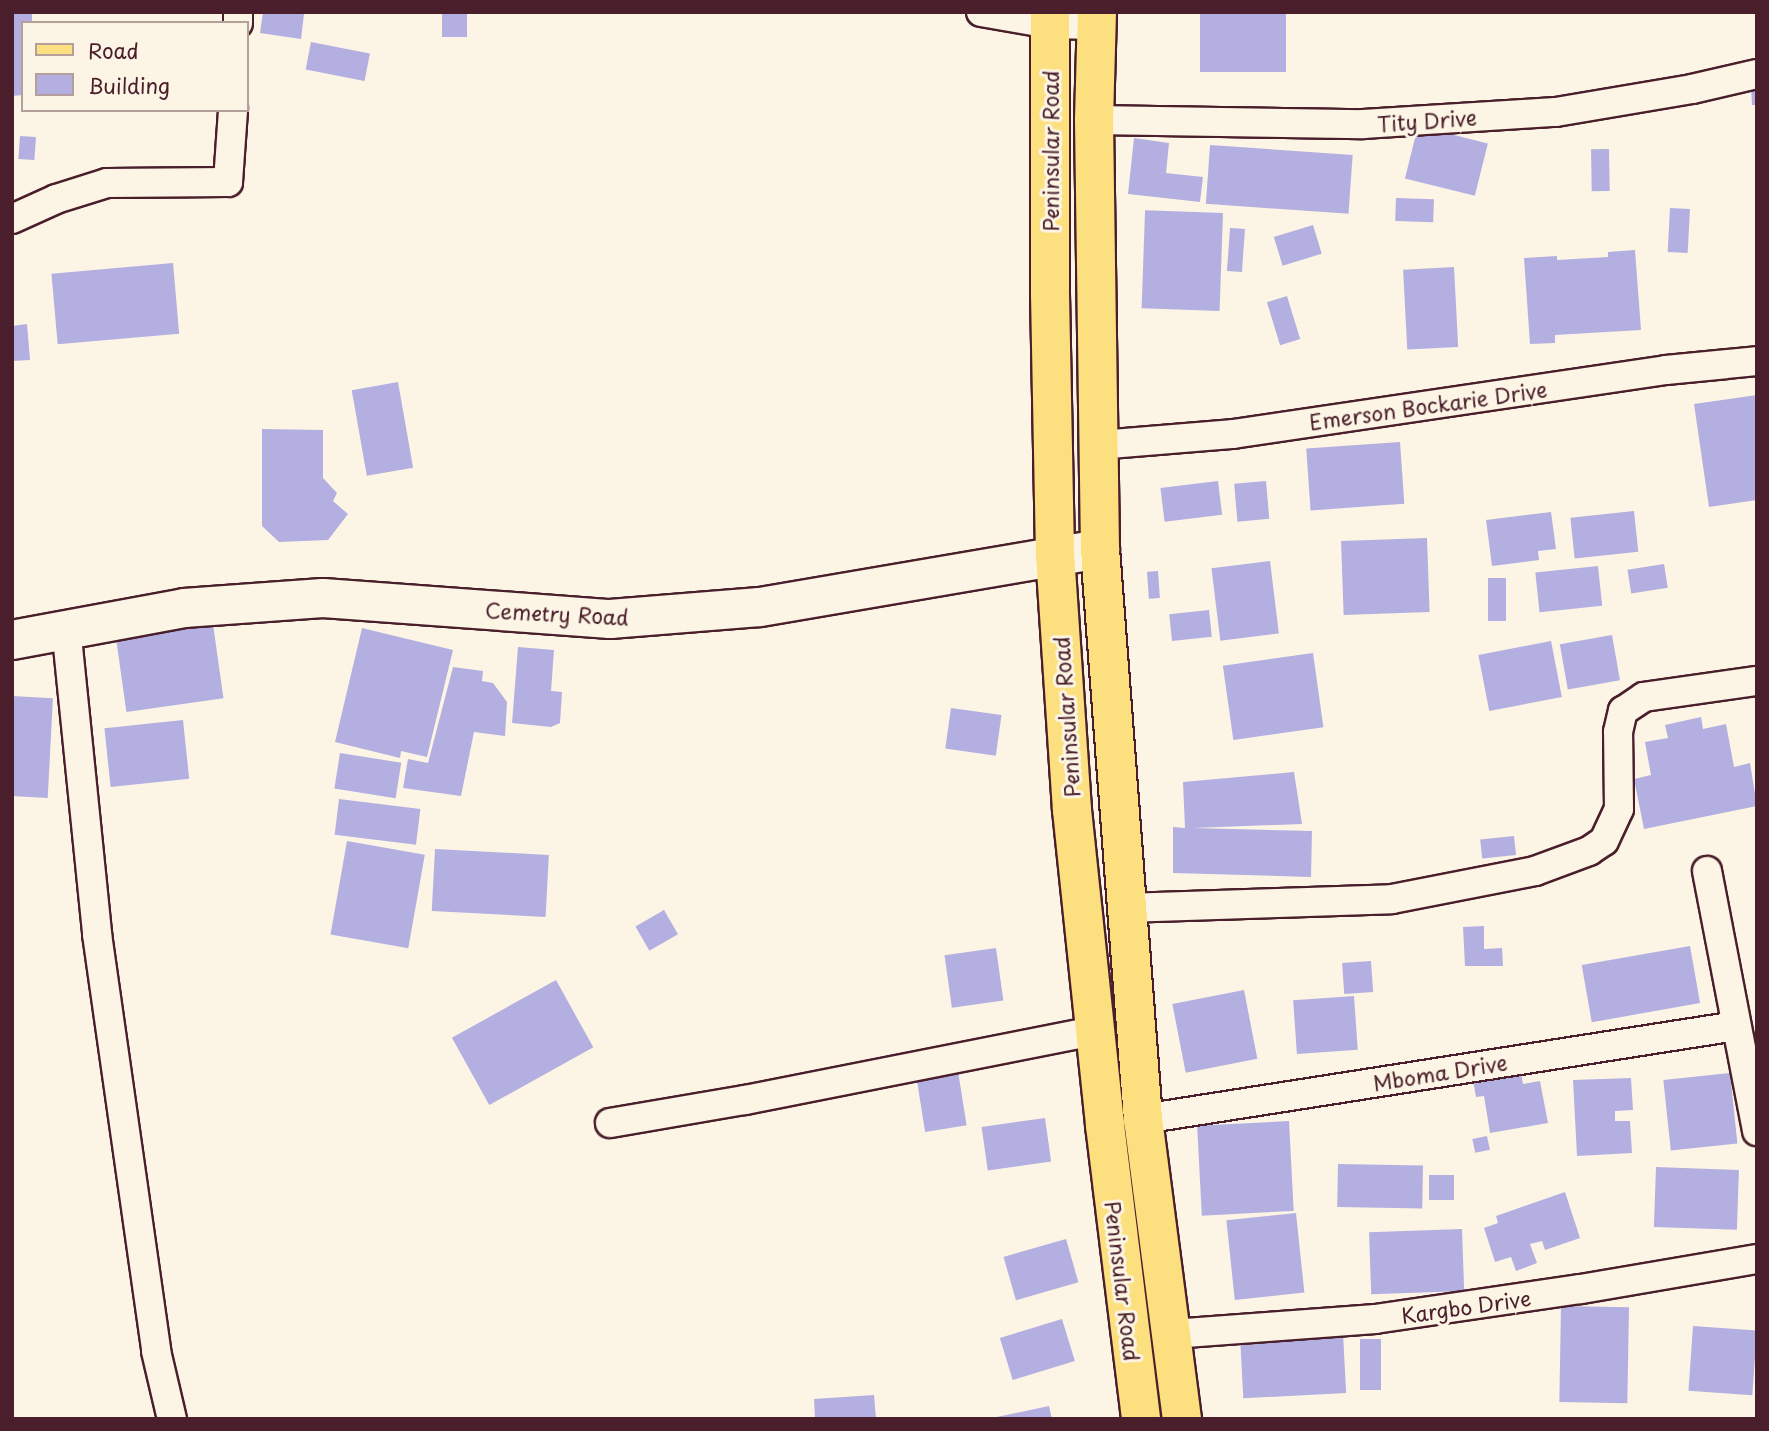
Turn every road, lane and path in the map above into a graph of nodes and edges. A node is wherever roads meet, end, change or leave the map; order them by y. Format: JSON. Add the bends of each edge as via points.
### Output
{"nodes":[{"id":1,"x":981,"y":12,"type":"edge"},
{"id":2,"x":1050,"y":18,"type":"edge"},
{"id":3,"x":1097,"y":19,"type":"edge"},
{"id":4,"x":1757,"y":74,"type":"edge"},
{"id":5,"x":233,"y":112,"type":"edge"},
{"id":6,"x":1094,"y":120,"type":"junction"},
{"id":7,"x":12,"y":219,"type":"edge"},
{"id":8,"x":1757,"y":361,"type":"edge"},
{"id":9,"x":1100,"y":445,"type":"junction"},
{"id":10,"x":1100,"y":549,"type":"junction"},
{"id":11,"x":1055,"y":554,"type":"junction"},
{"id":12,"x":66,"y":627,"type":"junction"},
{"id":13,"x":12,"y":640,"type":"edge"},
{"id":14,"x":1757,"y":681,"type":"edge"},
{"id":15,"x":1707,"y":871,"type":"dead end"},
{"id":16,"x":1125,"y":908,"type":"junction"},
{"id":17,"x":1737,"y":1026,"type":"junction"},
{"id":18,"x":1095,"y":1031,"type":"junction"},
{"id":19,"x":1143,"y":1119,"type":"junction"},
{"id":20,"x":610,"y":1123,"type":"dead end"},
{"id":21,"x":1757,"y":1131,"type":"edge"},
{"id":22,"x":1757,"y":1259,"type":"edge"},
{"id":23,"x":1172,"y":1334,"type":"junction"},
{"id":24,"x":172,"y":1419,"type":"edge"},
{"id":25,"x":1141,"y":1419,"type":"edge"},
{"id":26,"x":1181,"y":1419,"type":"edge"}],
"edges":[{"from":1,"to":2,"type":"street"},
{"from":2,"to":3,"type":"street"},
{"from":2,"to":11,"type":"main road","name":"Peninsular Road"},
{"from":3,"to":6,"type":"main road","name":"Peninsular Road"},
{"from":4,"to":6,"type":"street","name":"Tity Drive","via":[[1556,112],[1363,124]]},
{"from":5,"to":7,"type":"street","via":[[228,182],[107,183]]},
{"from":6,"to":9,"type":"main road","name":"Peninsular Road"},
{"from":8,"to":9,"type":"street","name":"Emerson Bockarie Drive","via":[[1666,370],[1233,434]]},
{"from":9,"to":10,"type":"main road","name":"Peninsular Road"},
{"from":10,"to":11,"type":"street","name":"Cemetry Road"},
{"from":10,"to":16,"type":"main road","name":"Peninsular Road"},
{"from":11,"to":12,"type":"street","name":"Cemetry Road","via":[[760,607],[610,619],[323,598],[184,608]]},
{"from":11,"to":18,"type":"main road","name":"Peninsular Road","via":[[1072,810]]},
{"from":12,"to":13,"type":"street","name":"Cemetry Road"},
{"from":12,"to":24,"type":"street","via":[[97,934],[156,1351]]},
{"from":14,"to":16,"type":"street","via":[[1644,697],[1623,711],[1618,732],[1619,809],[1604,841],[1557,863],[1392,899]]},
{"from":15,"to":17,"type":"street"},
{"from":16,"to":19,"type":"main road","name":"Peninsular Road"},
{"from":17,"to":19,"type":"street","name":"Mboma Drive"},
{"from":17,"to":21,"type":"street"},
{"from":18,"to":20,"type":"street"},
{"from":18,"to":25,"type":"main road","name":"Peninsular Road"},
{"from":19,"to":23,"type":"main road","name":"Peninsular Road"},
{"from":22,"to":23,"type":"street","name":"Kargbo Drive","via":[[1376,1319]]},
{"from":23,"to":26,"type":"main road","name":"Peninsular Road"}]}
